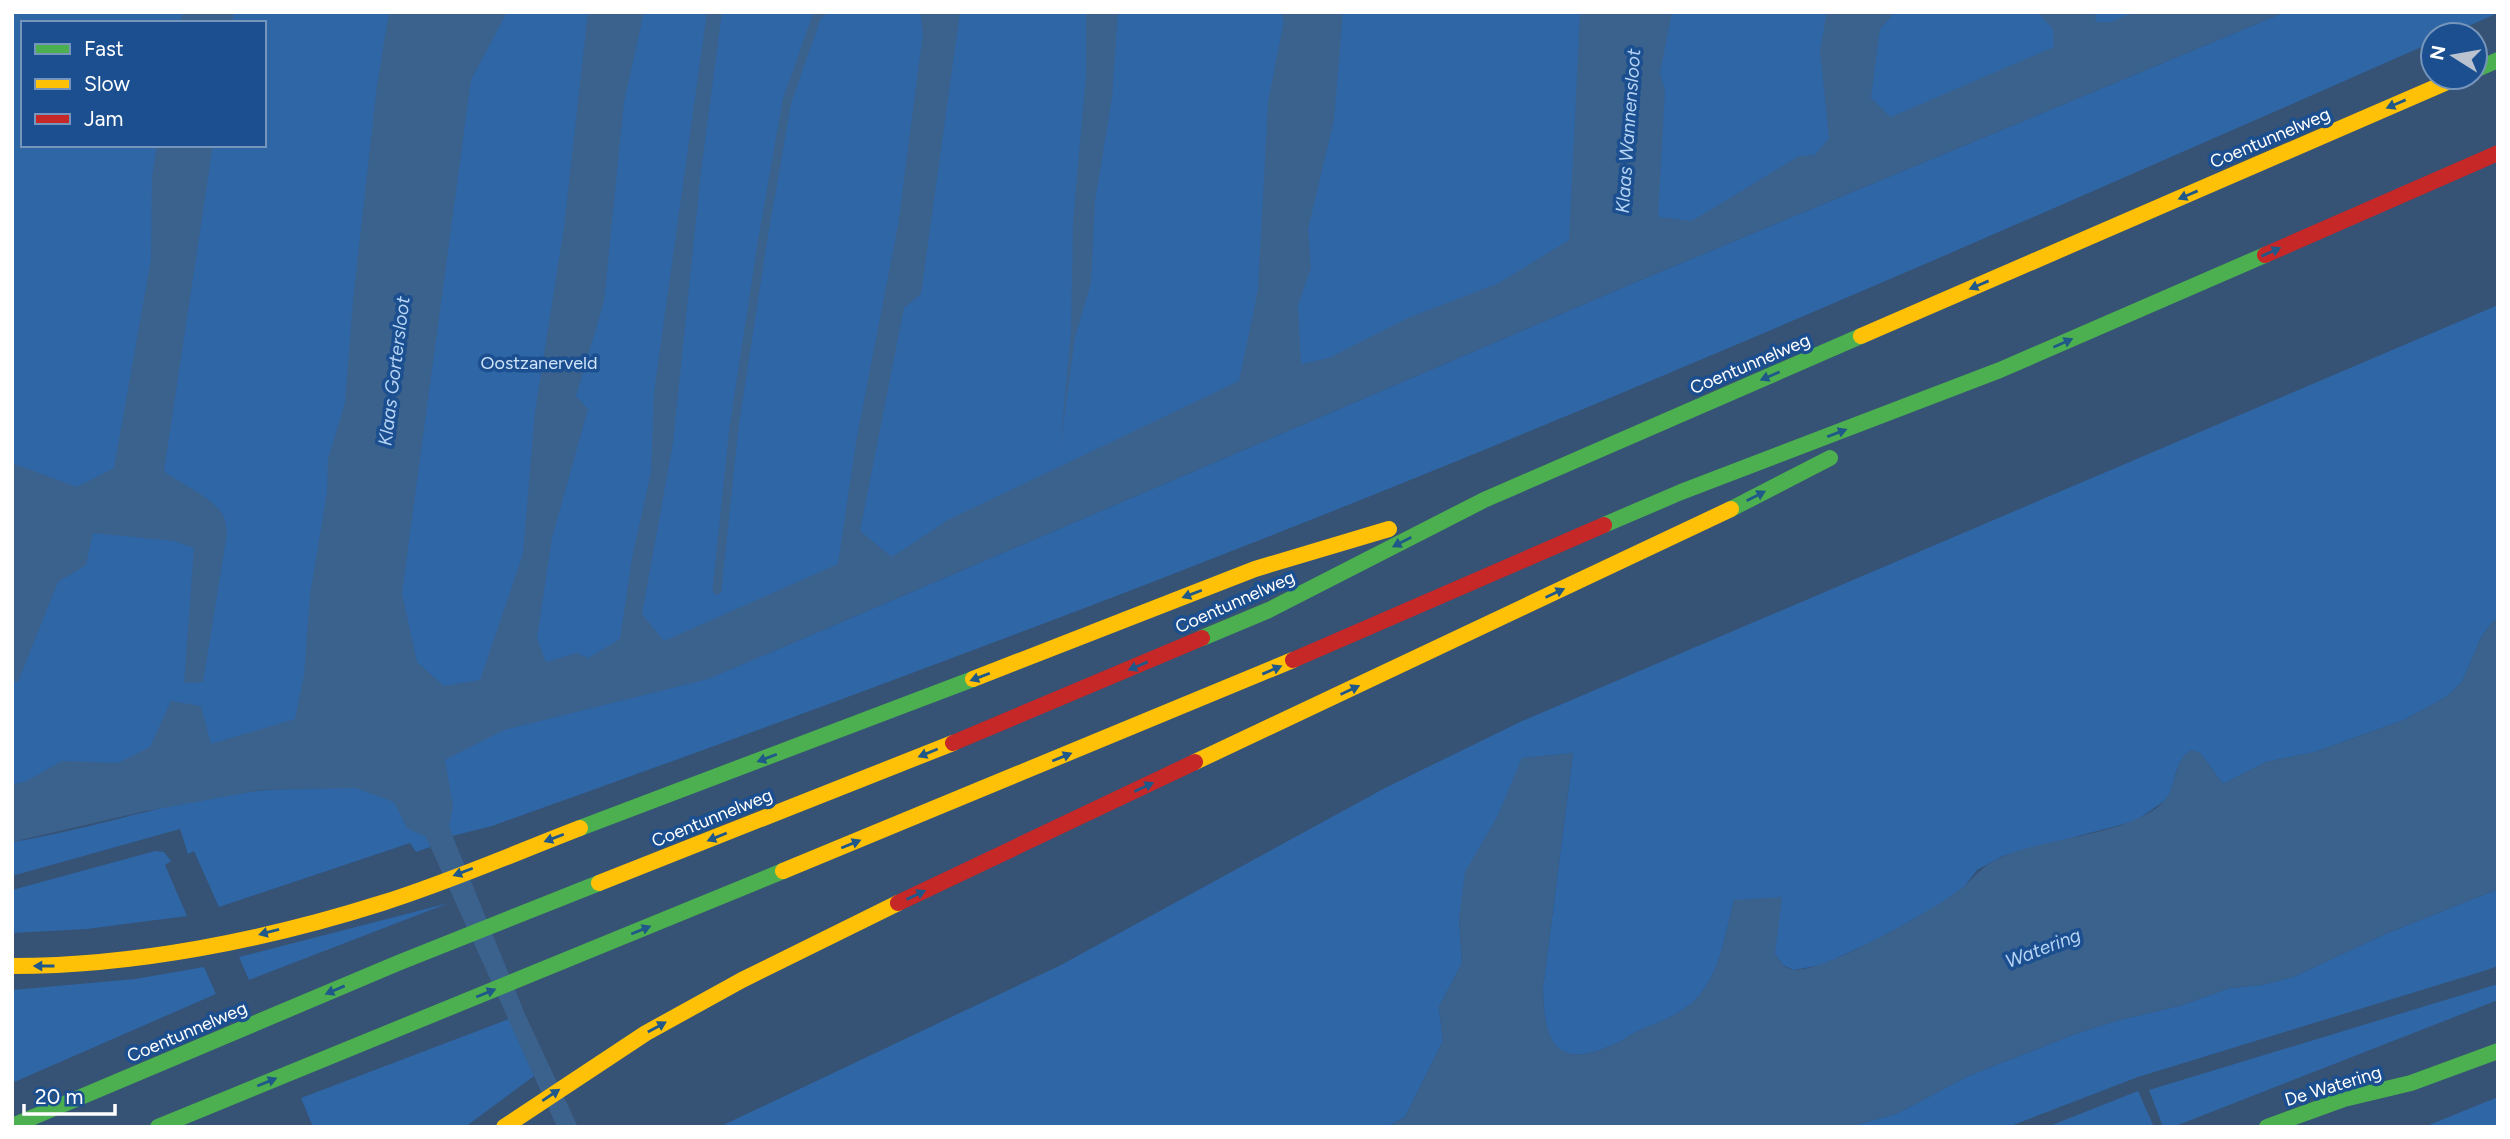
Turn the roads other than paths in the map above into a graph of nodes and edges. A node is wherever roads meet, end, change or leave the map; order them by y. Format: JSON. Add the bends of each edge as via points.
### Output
{"nodes":[{"id":1,"x":2427,"y":91,"type":"edge"},
{"id":2,"x":2498,"y":153,"type":"edge"},
{"id":3,"x":2000,"y":370,"type":"junction"},
{"id":4,"x":1866,"y":439,"type":"dead end"},
{"id":5,"x":1842,"y":452,"type":"dead end"},
{"id":6,"x":1484,"y":500,"type":"junction"},
{"id":7,"x":12,"y":966,"type":"edge"},
{"id":8,"x":2498,"y":1051,"type":"edge"},
{"id":9,"x":2411,"y":1083,"type":"junction"},
{"id":10,"x":2356,"y":1114,"type":"dead end"},
{"id":11,"x":12,"y":1126,"type":"edge"},
{"id":12,"x":158,"y":1127,"type":"edge"},
{"id":13,"x":504,"y":1127,"type":"edge"},
{"id":14,"x":2267,"y":1127,"type":"edge"}],
"edges":[{"from":1,"to":6,"type":"main road","name":"Coentunnelweg","one_way":true},
{"from":3,"to":2,"type":"main road","one_way":true},
{"from":3,"to":4,"type":"main road"},
{"from":12,"to":3,"type":"main road","one_way":true,"via":[[1245,681],[1681,492]]},
{"from":13,"to":5,"type":"main road","one_way":true,"via":[[598,1063],[753,974],[1695,527]]},
{"from":6,"to":7,"type":"main road","one_way":true,"via":[[1255,569],[382,902],[258,935],[178,950],[65,966]]},
{"from":6,"to":11,"type":"main road","name":"Coentunnelweg","one_way":true,"via":[[1269,610],[1000,724],[398,963]]},
{"from":8,"to":9,"type":"main road","name":"De Watering"},
{"from":9,"to":10,"type":"main road","name":"De Watering"},
{"from":9,"to":14,"type":"main road","name":"De Watering","via":[[2344,1099]]}]}
